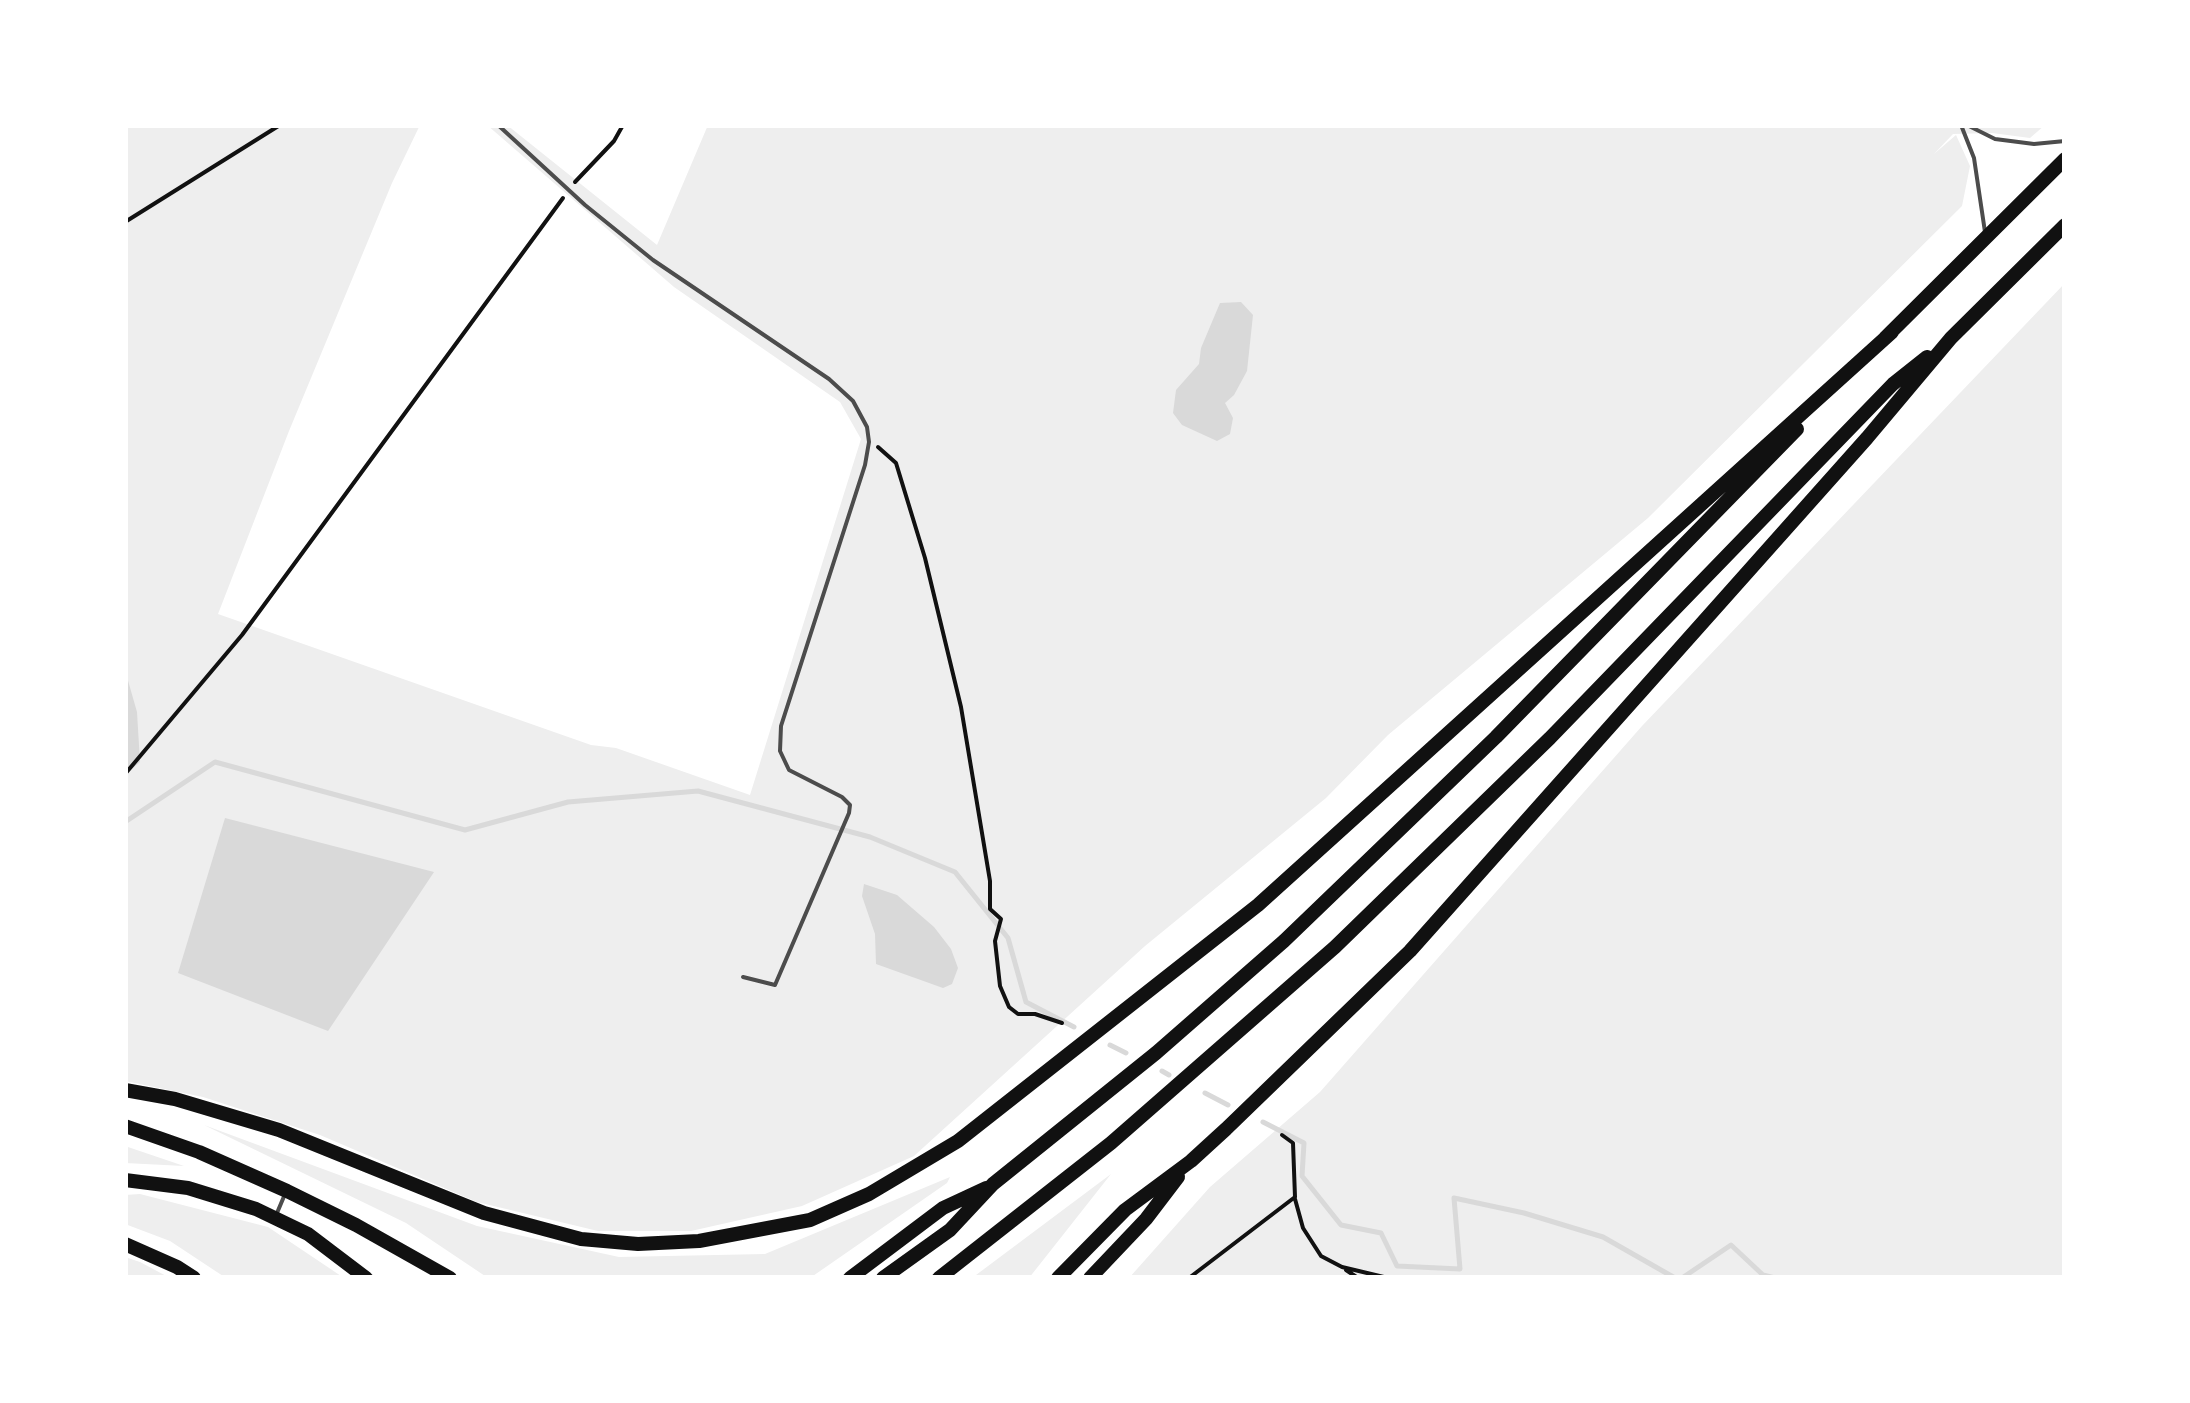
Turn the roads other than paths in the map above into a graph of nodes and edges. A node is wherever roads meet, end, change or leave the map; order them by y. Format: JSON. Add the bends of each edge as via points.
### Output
{"nodes":[{"id":1,"x":498,"y":125,"type":"edge"},
{"id":2,"x":1964,"y":125,"type":"edge"},
{"id":3,"x":2065,"y":141,"type":"edge"},
{"id":4,"x":2065,"y":159,"type":"edge"},
{"id":5,"x":2065,"y":225,"type":"edge"},
{"id":6,"x":1986,"y":236,"type":"junction"},
{"id":7,"x":1892,"y":332,"type":"junction"},
{"id":8,"x":1951,"y":338,"type":"junction"},
{"id":9,"x":743,"y":977,"type":"dead end"},
{"id":10,"x":125,"y":1090,"type":"edge"},
{"id":11,"x":125,"y":1126,"type":"edge"},
{"id":12,"x":1191,"y":1161,"type":"junction"},
{"id":13,"x":125,"y":1180,"type":"edge"},
{"id":14,"x":994,"y":1184,"type":"junction"},
{"id":15,"x":287,"y":1190,"type":"junction"},
{"id":16,"x":274,"y":1217,"type":"junction"},
{"id":17,"x":125,"y":1244,"type":"edge"},
{"id":18,"x":194,"y":1278,"type":"edge"},
{"id":19,"x":366,"y":1278,"type":"edge"},
{"id":20,"x":450,"y":1278,"type":"edge"},
{"id":21,"x":850,"y":1278,"type":"edge"},
{"id":22,"x":884,"y":1278,"type":"edge"},
{"id":23,"x":939,"y":1278,"type":"edge"},
{"id":24,"x":1058,"y":1278,"type":"edge"},
{"id":25,"x":1090,"y":1278,"type":"edge"}],
"edges":[{"from":1,"to":9,"type":"lane","via":[[653,260],[829,379],[862,415],[866,465],[781,726],[780,751],[789,770],[850,805],[775,985]]},
{"from":2,"to":3,"type":"lane","via":[[1995,139]]},
{"from":2,"to":6,"type":"lane"},
{"from":4,"to":6,"type":"highway"},
{"from":5,"to":8,"type":"highway"},
{"from":6,"to":7,"type":"highway"},
{"from":7,"to":10,"type":"highway","via":[[1258,905],[958,1141],[870,1194],[810,1220],[698,1241],[581,1239],[484,1213],[279,1130]]},
{"from":7,"to":14,"type":"highway","via":[[1357,873],[1156,1054]]},
{"from":8,"to":12,"type":"highway","via":[[1454,904]]},
{"from":8,"to":23,"type":"highway","via":[[1892,384],[1550,738],[1335,947],[1112,1144]]},
{"from":11,"to":15,"type":"highway"},
{"from":12,"to":24,"type":"highway","via":[[1125,1210]]},
{"from":12,"to":25,"type":"highway"},
{"from":13,"to":16,"type":"highway","via":[[214,1195]]},
{"from":14,"to":21,"type":"highway","via":[[942,1208]]},
{"from":14,"to":22,"type":"highway","via":[[950,1230]]},
{"from":15,"to":16,"type":"lane"},
{"from":15,"to":20,"type":"highway"},
{"from":16,"to":19,"type":"highway"},
{"from":17,"to":18,"type":"highway"}]}
